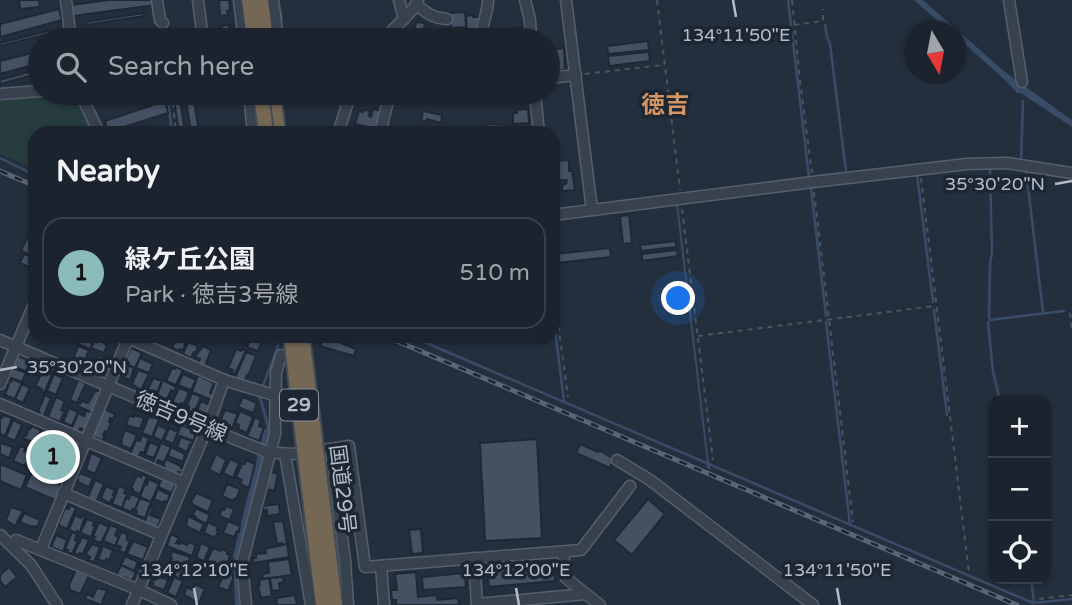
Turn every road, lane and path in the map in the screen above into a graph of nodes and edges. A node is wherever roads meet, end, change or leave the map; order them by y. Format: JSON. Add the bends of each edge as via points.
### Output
{"nodes":[{"id":1,"x":66,"y":0,"type":"edge"},
{"id":2,"x":158,"y":0,"type":"edge"},
{"id":3,"x":198,"y":0,"type":"edge"},
{"id":4,"x":239,"y":0,"type":"edge"},
{"id":5,"x":249,"y":0,"type":"edge"},
{"id":6,"x":261,"y":0,"type":"edge"},
{"id":7,"x":273,"y":0,"type":"edge"},
{"id":8,"x":399,"y":0,"type":"edge"},
{"id":9,"x":488,"y":0,"type":"edge"},
{"id":10,"x":525,"y":0,"type":"edge"},
{"id":11,"x":566,"y":0,"type":"edge"},
{"id":12,"x":657,"y":0,"type":"edge"},
{"id":13,"x":792,"y":0,"type":"edge"},
{"id":14,"x":1009,"y":0,"type":"edge"},
{"id":15,"x":417,"y":2,"type":"edge"},
{"id":16,"x":822,"y":9,"type":"dead end"},
{"id":17,"x":404,"y":19,"type":"junction"},
{"id":18,"x":447,"y":19,"type":"dead end"},
{"id":19,"x":163,"y":23,"type":"dead end"},
{"id":20,"x":794,"y":25,"type":"junction"},
{"id":21,"x":70,"y":28,"type":"edge"},
{"id":22,"x":201,"y":28,"type":"edge"},
{"id":23,"x":242,"y":28,"type":"edge"},
{"id":24,"x":252,"y":28,"type":"edge"},
{"id":25,"x":264,"y":28,"type":"edge"},
{"id":26,"x":276,"y":28,"type":"edge"},
{"id":27,"x":395,"y":28,"type":"edge"},
{"id":28,"x":482,"y":28,"type":"edge"},
{"id":29,"x":530,"y":28,"type":"edge"},
{"id":30,"x":664,"y":65,"type":"junction"},
{"id":31,"x":576,"y":75,"type":"junction"},
{"id":32,"x":560,"y":77,"type":"edge"},
{"id":33,"x":1022,"y":82,"type":"dead end"},
{"id":34,"x":28,"y":92,"type":"edge"},
{"id":35,"x":0,"y":94,"type":"edge"},
{"id":36,"x":86,"y":105,"type":"edge"},
{"id":37,"x":173,"y":105,"type":"edge"},
{"id":38,"x":251,"y":105,"type":"edge"},
{"id":39,"x":262,"y":105,"type":"edge"},
{"id":40,"x":274,"y":105,"type":"edge"},
{"id":41,"x":347,"y":105,"type":"edge"},
{"id":42,"x":387,"y":105,"type":"edge"},
{"id":43,"x":536,"y":105,"type":"edge"},
{"id":44,"x":96,"y":126,"type":"edge"},
{"id":45,"x":175,"y":126,"type":"edge"},
{"id":46,"x":252,"y":126,"type":"edge"},
{"id":47,"x":265,"y":126,"type":"edge"},
{"id":48,"x":277,"y":126,"type":"edge"},
{"id":49,"x":340,"y":126,"type":"edge"},
{"id":50,"x":382,"y":126,"type":"edge"},
{"id":51,"x":538,"y":126,"type":"edge"},
{"id":52,"x":920,"y":170,"type":"junction"},
{"id":53,"x":1072,"y":173,"type":"edge"},
{"id":54,"x":813,"y":182,"type":"junction"},
{"id":55,"x":681,"y":198,"type":"junction"},
{"id":56,"x":592,"y":210,"type":"junction"},
{"id":57,"x":560,"y":214,"type":"edge"},
{"id":58,"x":936,"y":306,"type":"junction"},
{"id":59,"x":1070,"y":313,"type":"dead end"},
{"id":60,"x":28,"y":319,"type":"edge"},
{"id":61,"x":829,"y":319,"type":"junction"},
{"id":62,"x":1072,"y":330,"type":"edge"},
{"id":63,"x":697,"y":336,"type":"junction"},
{"id":64,"x":560,"y":338,"type":"edge"},
{"id":65,"x":0,"y":340,"type":"edge"},
{"id":66,"x":125,"y":343,"type":"edge"},
{"id":67,"x":141,"y":343,"type":"edge"},
{"id":68,"x":291,"y":343,"type":"edge"},
{"id":69,"x":303,"y":343,"type":"edge"},
{"id":70,"x":16,"y":347,"type":"junction"},
{"id":71,"x":281,"y":355,"type":"dead end"},
{"id":72,"x":224,"y":380,"type":"junction"},
{"id":73,"x":0,"y":384,"type":"edge"},
{"id":74,"x":108,"y":386,"type":"junction"},
{"id":75,"x":276,"y":396,"type":"junction"},
{"id":76,"x":568,"y":397,"type":"dead end"},
{"id":77,"x":0,"y":404,"type":"edge"},
{"id":78,"x":207,"y":428,"type":"junction"},
{"id":79,"x":85,"y":441,"type":"junction"},
{"id":80,"x":331,"y":449,"type":"junction"},
{"id":81,"x":265,"y":451,"type":"junction"},
{"id":82,"x":285,"y":454,"type":"junction"},
{"id":83,"x":617,"y":460,"type":"dead end"},
{"id":84,"x":713,"y":460,"type":"dead end"},
{"id":85,"x":313,"y":472,"type":"junction"},
{"id":86,"x":183,"y":482,"type":"junction"},
{"id":87,"x":630,"y":486,"type":"dead end"},
{"id":88,"x":63,"y":493,"type":"junction"},
{"id":89,"x":853,"y":522,"type":"dead end"},
{"id":90,"x":0,"y":535,"type":"edge"},
{"id":91,"x":161,"y":535,"type":"junction"},
{"id":92,"x":16,"y":540,"type":"dead end"},
{"id":93,"x":37,"y":551,"type":"junction"},
{"id":94,"x":563,"y":552,"type":"junction"},
{"id":95,"x":474,"y":558,"type":"junction"},
{"id":96,"x":381,"y":566,"type":"junction"},
{"id":97,"x":969,"y":573,"type":"dead end"},
{"id":98,"x":139,"y":590,"type":"junction"},
{"id":99,"x":586,"y":594,"type":"junction"},
{"id":100,"x":1072,"y":595,"type":"edge"},
{"id":101,"x":1039,"y":599,"type":"dead end"},
{"id":102,"x":477,"y":604,"type":"edge"},
{"id":103,"x":57,"y":605,"type":"edge"},
{"id":104,"x":132,"y":605,"type":"edge"},
{"id":105,"x":171,"y":605,"type":"edge"},
{"id":106,"x":246,"y":605,"type":"edge"},
{"id":107,"x":311,"y":605,"type":"edge"},
{"id":108,"x":323,"y":605,"type":"edge"},
{"id":109,"x":335,"y":605,"type":"edge"},
{"id":110,"x":348,"y":605,"type":"edge"},
{"id":111,"x":384,"y":605,"type":"edge"},
{"id":112,"x":600,"y":605,"type":"edge"},
{"id":113,"x":813,"y":605,"type":"edge"}],
"edges":[{"from":1,"to":21,"type":"street"},
{"from":2,"to":19,"type":"street"},
{"from":3,"to":22,"type":"street"},
{"from":4,"to":23,"type":"street"},
{"from":5,"to":24,"type":"highway"},
{"from":6,"to":25,"type":"highway"},
{"from":7,"to":26,"type":"street"},
{"from":8,"to":17,"type":"street"},
{"from":9,"to":28,"type":"street"},
{"from":10,"to":29,"type":"street"},
{"from":11,"to":31,"type":"street"},
{"from":12,"to":30,"type":"path"},
{"from":13,"to":20,"type":"path"},
{"from":14,"to":33,"type":"street"},
{"from":15,"to":17,"type":"street"},
{"from":15,"to":18,"type":"street","via":[[428,14]]},
{"from":16,"to":20,"type":"path","via":[[823,21]]},
{"from":17,"to":27,"type":"street"},
{"from":20,"to":54,"type":"path"},
{"from":30,"to":31,"type":"path"},
{"from":30,"to":55,"type":"path"},
{"from":31,"to":32,"type":"street"},
{"from":31,"to":56,"type":"street"},
{"from":34,"to":35,"type":"street"},
{"from":36,"to":44,"type":"street"},
{"from":37,"to":45,"type":"path"},
{"from":38,"to":46,"type":"street"},
{"from":39,"to":47,"type":"highway","bridge":true},
{"from":40,"to":48,"type":"highway"},
{"from":41,"to":49,"type":"street"},
{"from":42,"to":50,"type":"street"},
{"from":43,"to":51,"type":"street"},
{"from":52,"to":53,"type":"street","via":[[1006,163]]},
{"from":52,"to":54,"type":"street"},
{"from":52,"to":58,"type":"path"},
{"from":54,"to":55,"type":"street"},
{"from":54,"to":61,"type":"path"},
{"from":55,"to":56,"type":"street"},
{"from":55,"to":63,"type":"path"},
{"from":56,"to":57,"type":"street"},
{"from":58,"to":61,"type":"path"},
{"from":58,"to":97,"type":"path"},
{"from":59,"to":62,"type":"path"},
{"from":60,"to":70,"type":"street"},
{"from":61,"to":63,"type":"path"},
{"from":61,"to":89,"type":"path"},
{"from":63,"to":84,"type":"path"},
{"from":64,"to":76,"type":"path"},
{"from":65,"to":70,"type":"street","name":"徳吉9号線"},
{"from":66,"to":74,"type":"street"},
{"from":67,"to":72,"type":"street"},
{"from":68,"to":85,"type":"highway","name":"国道29号","number":"29","bridge":true},
{"from":69,"to":85,"type":"highway","name":"国道29号","number":"29","bridge":true},
{"from":70,"to":73,"type":"street"},
{"from":70,"to":74,"type":"street","name":"徳吉9号線"},
{"from":71,"to":75,"type":"street"},
{"from":72,"to":75,"type":"street"},
{"from":72,"to":78,"type":"street"},
{"from":74,"to":78,"type":"street","name":"徳吉9号線"},
{"from":74,"to":79,"type":"street"},
{"from":75,"to":81,"type":"street","via":[[275,434]]},
{"from":77,"to":79,"type":"street"},
{"from":78,"to":81,"type":"street","name":"徳吉9号線"},
{"from":78,"to":86,"type":"street"},
{"from":79,"to":86,"type":"street"},
{"from":79,"to":88,"type":"street"},
{"from":80,"to":82,"type":"street","name":"徳吉9号線"},
{"from":80,"to":96,"type":"street","via":[[349,446],[365,567]]},
{"from":80,"to":110,"type":"street"},
{"from":81,"to":82,"type":"street","name":"徳吉9号線"},
{"from":81,"to":106,"type":"street","via":[[258,506],[242,564]]},
{"from":82,"to":107,"type":"street"},
{"from":83,"to":113,"type":"street","via":[[650,480]]},
{"from":85,"to":108,"type":"highway","name":"国道29号","number":"29"},
{"from":85,"to":109,"type":"highway","name":"国道29号","number":"29"},
{"from":86,"to":91,"type":"street"},
{"from":87,"to":94,"type":"street","via":[[581,550]]},
{"from":88,"to":91,"type":"street"},
{"from":88,"to":93,"type":"street"},
{"from":90,"to":103,"type":"street","via":[[31,565]]},
{"from":91,"to":98,"type":"street"},
{"from":92,"to":93,"type":"street"},
{"from":93,"to":98,"type":"street"},
{"from":94,"to":95,"type":"street"},
{"from":94,"to":99,"type":"street","via":[[566,578]]},
{"from":95,"to":96,"type":"street"},
{"from":95,"to":102,"type":"street"},
{"from":96,"to":111,"type":"street"},
{"from":98,"to":104,"type":"street"},
{"from":98,"to":105,"type":"street"},
{"from":99,"to":102,"type":"street"},
{"from":99,"to":112,"type":"street"},
{"from":100,"to":101,"type":"path"}]}
